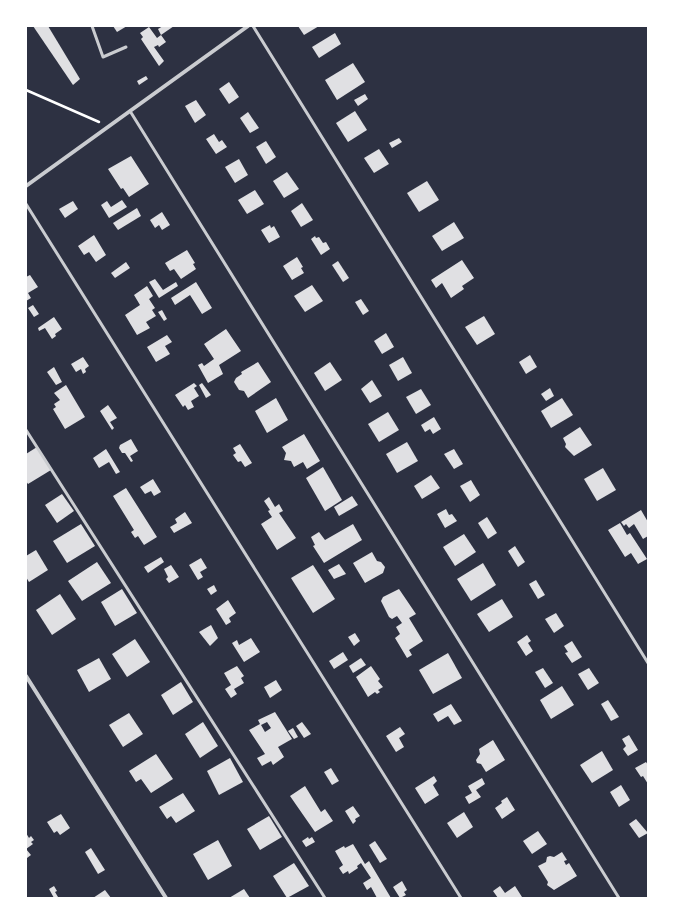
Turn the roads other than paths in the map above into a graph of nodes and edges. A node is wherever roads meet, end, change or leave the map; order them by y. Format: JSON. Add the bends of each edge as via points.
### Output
{"nodes":[{"id":1,"x":92,"y":26,"type":"edge"},
{"id":2,"x":247,"y":26,"type":"edge"},
{"id":3,"x":253,"y":26,"type":"edge"},
{"id":4,"x":126,"y":47,"type":"dead end"},
{"id":5,"x":130,"y":111,"type":"junction"},
{"id":6,"x":26,"y":186,"type":"edge"},
{"id":7,"x":26,"y":204,"type":"edge"},
{"id":8,"x":26,"y":430,"type":"edge"},
{"id":9,"x":648,"y":663,"type":"edge"},
{"id":10,"x":26,"y":676,"type":"edge"},
{"id":11,"x":166,"y":898,"type":"edge"},
{"id":12,"x":325,"y":898,"type":"edge"},
{"id":13,"x":461,"y":898,"type":"edge"},
{"id":14,"x":619,"y":898,"type":"edge"}],
"edges":[{"from":1,"to":4,"type":"lane","via":[[103,58]]},
{"from":2,"to":5,"type":"street"},
{"from":3,"to":9,"type":"lane"},
{"from":5,"to":6,"type":"street"},
{"from":5,"to":14,"type":"lane"},
{"from":7,"to":13,"type":"lane"},
{"from":8,"to":12,"type":"lane"},
{"from":10,"to":11,"type":"street"}]}
